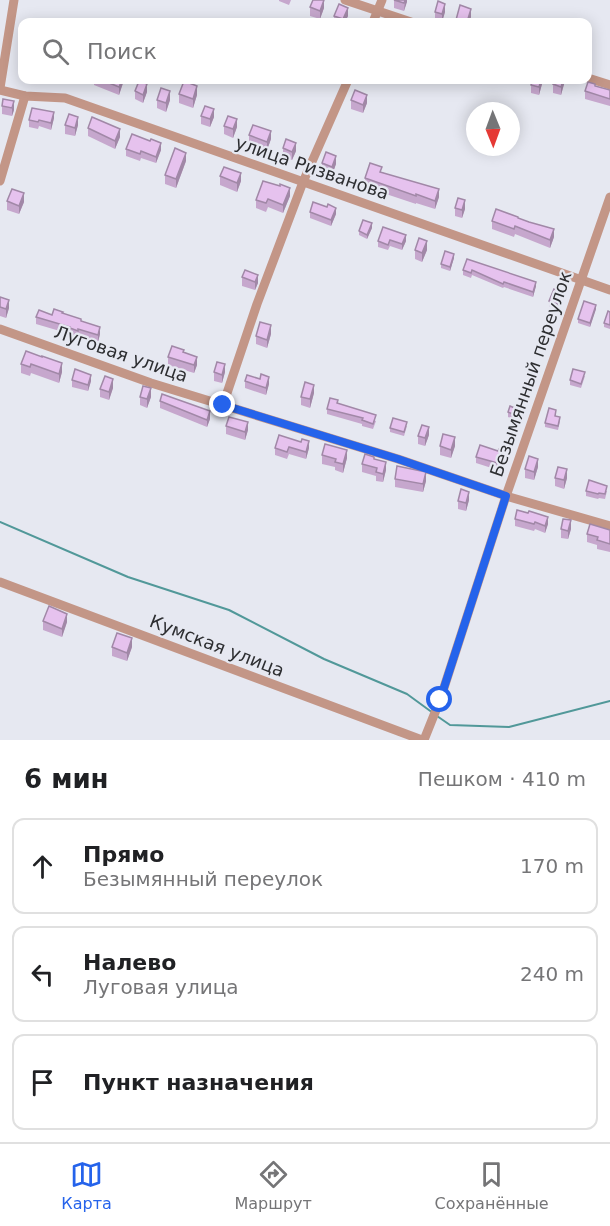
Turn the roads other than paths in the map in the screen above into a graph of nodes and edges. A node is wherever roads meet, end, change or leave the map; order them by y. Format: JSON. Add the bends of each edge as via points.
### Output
{"nodes":[{"id":1,"x":14,"y":0,"type":"edge"},
{"id":2,"x":345,"y":0,"type":"edge"},
{"id":3,"x":382,"y":0,"type":"edge"},
{"id":4,"x":377,"y":12,"type":"junction"},
{"id":5,"x":375,"y":18,"type":"edge"},
{"id":6,"x":397,"y":18,"type":"edge"},
{"id":7,"x":592,"y":79,"type":"edge"},
{"id":8,"x":346,"y":84,"type":"edge"},
{"id":9,"x":610,"y":85,"type":"edge"},
{"id":10,"x":0,"y":89,"type":"edge"},
{"id":11,"x":24,"y":96,"type":"junction"},
{"id":12,"x":0,"y":181,"type":"edge"},
{"id":13,"x":303,"y":182,"type":"junction"},
{"id":14,"x":610,"y":197,"type":"edge"},
{"id":15,"x":581,"y":280,"type":"junction"},
{"id":16,"x":610,"y":290,"type":"edge"},
{"id":17,"x":0,"y":329,"type":"edge"},
{"id":18,"x":223,"y":405,"type":"junction"},
{"id":19,"x":506,"y":496,"type":"junction"},
{"id":20,"x":610,"y":526,"type":"edge"},
{"id":21,"x":0,"y":582,"type":"edge"},
{"id":22,"x":423,"y":740,"type":"edge"}],
"edges":[{"from":1,"to":10,"type":"street"},
{"from":2,"to":4,"type":"street"},
{"from":3,"to":4,"type":"street"},
{"from":4,"to":5,"type":"street"},
{"from":4,"to":6,"type":"street"},
{"from":7,"to":9,"type":"street"},
{"from":8,"to":13,"type":"street"},
{"from":10,"to":11,"type":"street","name":"улица Ризванова"},
{"from":11,"to":12,"type":"street"},
{"from":11,"to":13,"type":"street","name":"улица Ризванова","via":[[65,98]]},
{"from":13,"to":15,"type":"street","name":"улица Ризванова"},
{"from":13,"to":18,"type":"street"},
{"from":14,"to":15,"type":"street","name":"Безымянный переулок"},
{"from":15,"to":16,"type":"street","name":"улица Ризванова"},
{"from":15,"to":19,"type":"street","name":"Безымянный переулок"},
{"from":17,"to":18,"type":"street","name":"Луговая улица"},
{"from":18,"to":19,"type":"street","name":"Луговая улица"},
{"from":19,"to":20,"type":"street","name":"Луговая улица"},
{"from":19,"to":22,"type":"street","name":"Безымянный переулок","via":[[440,700]]},
{"from":21,"to":22,"type":"street","name":"Кумская улица"}]}
